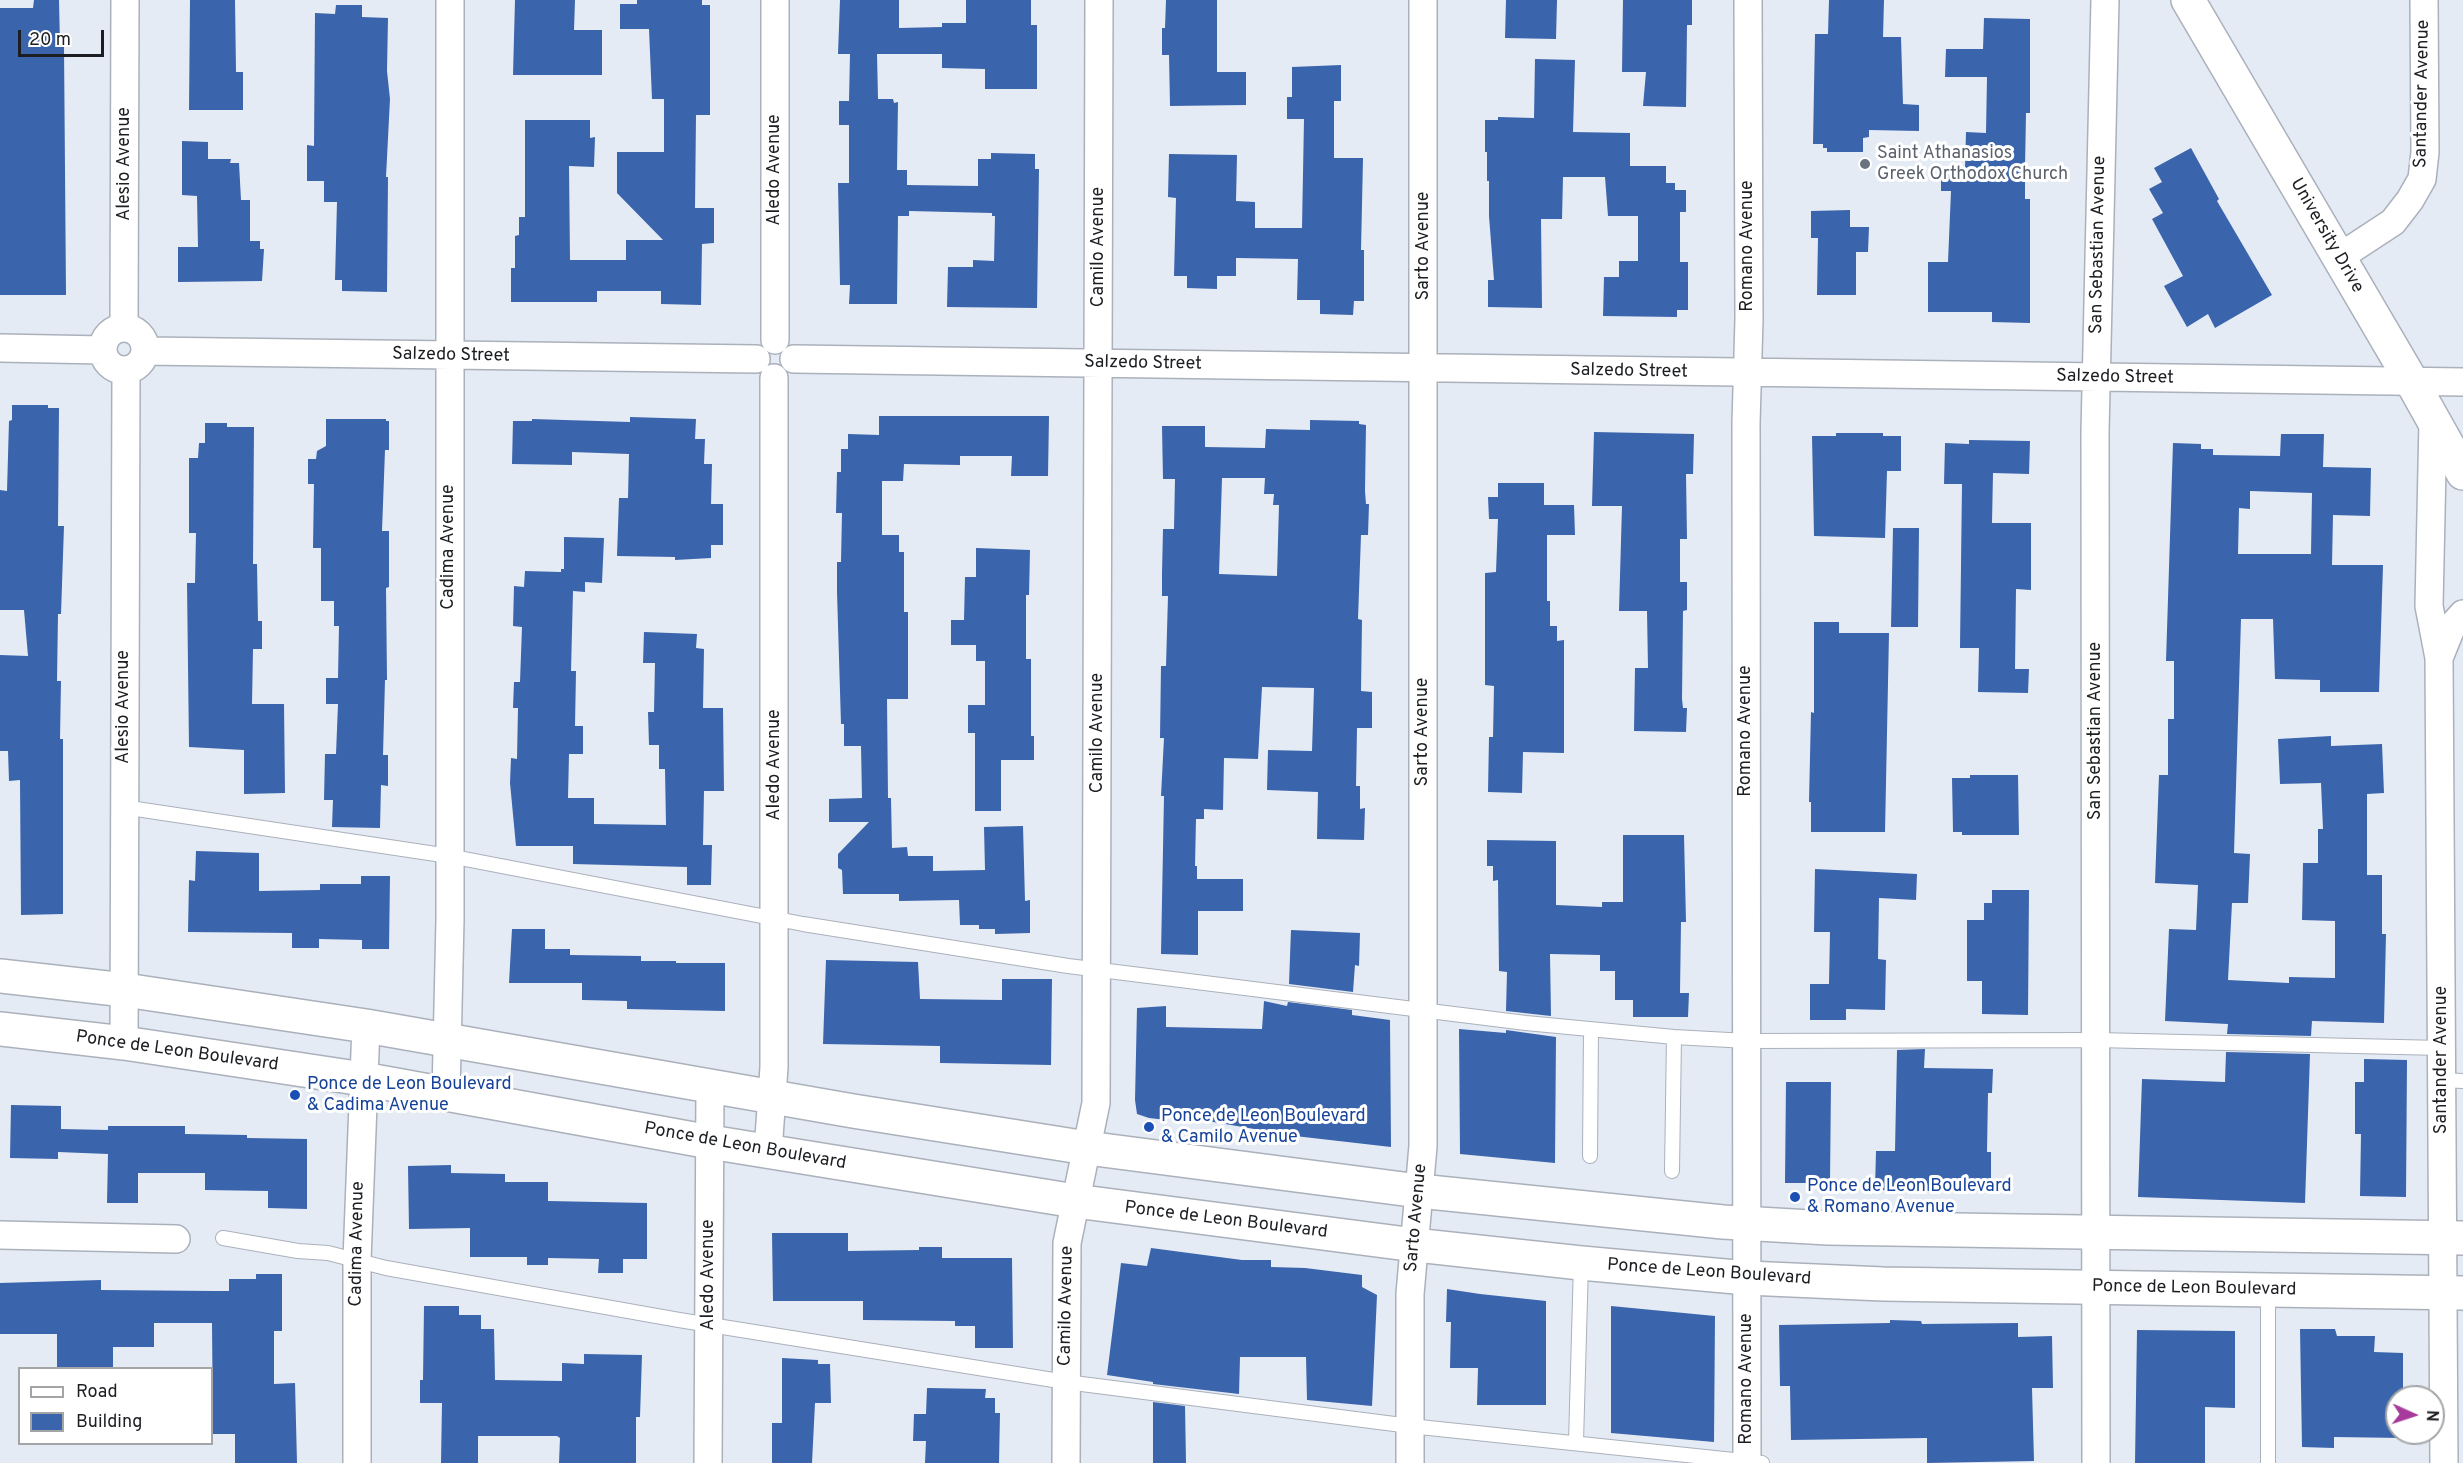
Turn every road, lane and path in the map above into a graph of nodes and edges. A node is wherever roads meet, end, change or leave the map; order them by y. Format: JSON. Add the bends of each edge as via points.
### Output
{"nodes":[{"id":1,"x":125,"y":0,"type":"edge"},
{"id":2,"x":450,"y":0,"type":"edge"},
{"id":3,"x":775,"y":0,"type":"edge"},
{"id":4,"x":1099,"y":0,"type":"edge"},
{"id":5,"x":1424,"y":0,"type":"edge"},
{"id":6,"x":1748,"y":0,"type":"edge"},
{"id":7,"x":2105,"y":0,"type":"edge"},
{"id":8,"x":2188,"y":0,"type":"edge"},
{"id":9,"x":2424,"y":0,"type":"edge"},
{"id":10,"x":2338,"y":258,"type":"junction"},
{"id":11,"x":124,"y":327,"type":"junction"},
{"id":12,"x":775,"y":340,"type":"junction"},
{"id":13,"x":0,"y":348,"type":"edge"},
{"id":14,"x":103,"y":350,"type":"junction"},
{"id":15,"x":146,"y":351,"type":"junction"},
{"id":16,"x":450,"y":356,"type":"junction"},
{"id":17,"x":794,"y":359,"type":"junction"},
{"id":18,"x":1099,"y":363,"type":"junction"},
{"id":19,"x":765,"y":369,"type":"junction"},
{"id":20,"x":1423,"y":369,"type":"junction"},
{"id":21,"x":126,"y":370,"type":"junction"},
{"id":22,"x":1747,"y":374,"type":"junction"},
{"id":23,"x":2097,"y":377,"type":"junction"},
{"id":24,"x":2412,"y":381,"type":"junction"},
{"id":25,"x":2463,"y":382,"type":"edge"},
{"id":26,"x":2433,"y":421,"type":"junction"},
{"id":27,"x":2463,"y":473,"type":"edge"},
{"id":28,"x":2463,"y":614,"type":"edge"},
{"id":29,"x":2439,"y":658,"type":"junction"},
{"id":30,"x":123,"y":807,"type":"junction"},
{"id":31,"x":449,"y":856,"type":"junction"},
{"id":32,"x":774,"y":919,"type":"junction"},
{"id":33,"x":1098,"y":970,"type":"junction"},
{"id":34,"x":0,"y":976,"type":"edge"},
{"id":35,"x":125,"y":990,"type":"junction"},
{"id":36,"x":1424,"y":1011,"type":"junction"},
{"id":37,"x":366,"y":1026,"type":"junction"},
{"id":38,"x":0,"y":1029,"type":"edge"},
{"id":39,"x":1591,"y":1030,"type":"junction"},
{"id":40,"x":1674,"y":1037,"type":"junction"},
{"id":41,"x":448,"y":1040,"type":"junction"},
{"id":42,"x":2096,"y":1040,"type":"junction"},
{"id":43,"x":1747,"y":1041,"type":"junction"},
{"id":44,"x":124,"y":1043,"type":"junction"},
{"id":45,"x":2442,"y":1048,"type":"junction"},
{"id":46,"x":363,"y":1079,"type":"junction"},
{"id":47,"x":2453,"y":1081,"type":"edge"},
{"id":48,"x":710,"y":1087,"type":"junction"},
{"id":49,"x":446,"y":1094,"type":"junction"},
{"id":50,"x":773,"y":1097,"type":"junction"},
{"id":51,"x":710,"y":1142,"type":"junction"},
{"id":52,"x":1087,"y":1148,"type":"junction"},
{"id":53,"x":768,"y":1151,"type":"junction"},
{"id":54,"x":1590,"y":1156,"type":"dead end"},
{"id":55,"x":1672,"y":1171,"type":"dead end"},
{"id":56,"x":1419,"y":1191,"type":"junction"},
{"id":57,"x":1076,"y":1201,"type":"junction"},
{"id":58,"x":1747,"y":1223,"type":"junction"},
{"id":59,"x":2096,"y":1233,"type":"junction"},
{"id":60,"x":0,"y":1235,"type":"edge"},
{"id":61,"x":223,"y":1238,"type":"dead end"},
{"id":62,"x":2453,"y":1238,"type":"edge"},
{"id":63,"x":176,"y":1239,"type":"dead end"},
{"id":64,"x":1415,"y":1245,"type":"junction"},
{"id":65,"x":357,"y":1260,"type":"junction"},
{"id":66,"x":1581,"y":1263,"type":"junction"},
{"id":67,"x":1747,"y":1278,"type":"junction"},
{"id":68,"x":2096,"y":1287,"type":"junction"},
{"id":69,"x":2268,"y":1290,"type":"junction"},
{"id":70,"x":2454,"y":1293,"type":"edge"},
{"id":71,"x":709,"y":1326,"type":"junction"},
{"id":72,"x":1066,"y":1382,"type":"junction"},
{"id":73,"x":1410,"y":1426,"type":"junction"},
{"id":74,"x":1576,"y":1442,"type":"junction"},
{"id":75,"x":1752,"y":1462,"type":"edge"},
{"id":76,"x":357,"y":1463,"type":"edge"},
{"id":77,"x":708,"y":1463,"type":"edge"},
{"id":78,"x":1066,"y":1463,"type":"edge"},
{"id":79,"x":1410,"y":1463,"type":"edge"},
{"id":80,"x":2096,"y":1463,"type":"edge"},
{"id":81,"x":2268,"y":1463,"type":"edge"},
{"id":82,"x":2444,"y":1463,"type":"edge"}],
"edges":[{"from":1,"to":11,"type":"street","name":"Alesio Avenue"},
{"from":2,"to":16,"type":"street","name":"Cadima Avenue"},
{"from":3,"to":12,"type":"street","name":"Aledo Avenue"},
{"from":4,"to":18,"type":"street","name":"Camilo Avenue"},
{"from":5,"to":20,"type":"street","name":"Sarto Avenue"},
{"from":6,"to":22,"type":"street","name":"Romano Avenue"},
{"from":7,"to":23,"type":"street","name":"San Sebastian Avenue"},
{"from":8,"to":10,"type":"street","name":"University Drive"},
{"from":9,"to":10,"type":"street","name":"Santander Avenue","via":[[2425,152],[2421,179],[2393,222]]},
{"from":10,"to":24,"type":"street","name":"University Drive"},
{"from":11,"to":14,"type":"street","via":[[106,337]]},
{"from":11,"to":15,"type":"street","via":[[138,332]]},
{"from":12,"to":17,"type":"street","via":[[786,343]]},
{"from":12,"to":19,"type":"street","via":[[759,348]]},
{"from":13,"to":14,"type":"street"},
{"from":14,"to":21,"type":"street","via":[[112,367]]},
{"from":15,"to":16,"type":"street","name":"Salzedo Street"},
{"from":15,"to":21,"type":"street","via":[[137,367]]},
{"from":16,"to":19,"type":"street","name":"Salzedo Street"},
{"from":16,"to":31,"type":"street","name":"Cadima Avenue"},
{"from":17,"to":18,"type":"street","name":"Salzedo Street"},
{"from":17,"to":19,"type":"street","via":[[788,373]]},
{"from":18,"to":20,"type":"street","name":"Salzedo Street"},
{"from":18,"to":33,"type":"street","name":"Camilo Avenue"},
{"from":19,"to":32,"type":"street","name":"Aledo Avenue"},
{"from":20,"to":22,"type":"street","name":"Salzedo Street"},
{"from":20,"to":36,"type":"street","name":"Sarto Avenue"},
{"from":21,"to":30,"type":"street","name":"Alesio Avenue"},
{"from":22,"to":23,"type":"street","name":"Salzedo Street"},
{"from":22,"to":43,"type":"street","name":"Romano Avenue"},
{"from":23,"to":24,"type":"street","name":"Salzedo Street"},
{"from":23,"to":42,"type":"street","name":"San Sebastian Avenue"},
{"from":24,"to":25,"type":"street","name":"Salzedo Street"},
{"from":24,"to":26,"type":"street","name":"University Drive"},
{"from":26,"to":27,"type":"street","name":"University Drive"},
{"from":26,"to":29,"type":"street","name":"Santander Avenue","via":[[2429,606]]},
{"from":28,"to":29,"type":"street","name":"Santander Avenue","via":[[2452,626]]},
{"from":29,"to":45,"type":"street","name":"Santander Avenue"},
{"from":30,"to":31,"type":"lane"},
{"from":30,"to":35,"type":"street","name":"Alesio Avenue"},
{"from":31,"to":32,"type":"lane"},
{"from":31,"to":41,"type":"street","name":"Cadima Avenue"},
{"from":32,"to":33,"type":"lane"},
{"from":32,"to":50,"type":"street","name":"Aledo Avenue"},
{"from":33,"to":36,"type":"lane"},
{"from":33,"to":52,"type":"street","name":"Camilo Avenue","via":[[1096,1103]]},
{"from":34,"to":35,"type":"street"},
{"from":35,"to":37,"type":"street"},
{"from":35,"to":44,"type":"street","name":"Alesio Avenue"},
{"from":36,"to":39,"type":"lane"},
{"from":36,"to":56,"type":"street","name":"Sarto Avenue"},
{"from":37,"to":41,"type":"street"},
{"from":37,"to":46,"type":"street","name":"Cadima Avenue"},
{"from":38,"to":44,"type":"street","name":"Ponce de Leon Boulevard"},
{"from":39,"to":40,"type":"lane"},
{"from":39,"to":54,"type":"lane"},
{"from":40,"to":43,"type":"lane"},
{"from":40,"to":55,"type":"lane"},
{"from":41,"to":48,"type":"street"},
{"from":41,"to":49,"type":"street","name":"Cadima Avenue"},
{"from":42,"to":43,"type":"lane"},
{"from":42,"to":45,"type":"lane"},
{"from":42,"to":59,"type":"street","name":"San Sebastian Avenue"},
{"from":43,"to":58,"type":"street","name":"Romano Avenue"},
{"from":44,"to":46,"type":"street","name":"Ponce de Leon Boulevard"},
{"from":45,"to":47,"type":"street","name":"Santander Avenue"},
{"from":46,"to":49,"type":"street","name":"Ponce de Leon Boulevard"},
{"from":46,"to":65,"type":"street","name":"Cadima Avenue"},
{"from":47,"to":62,"type":"street","name":"Santander Avenue"},
{"from":48,"to":50,"type":"street"},
{"from":48,"to":51,"type":"street","name":"Aledo Avenue"},
{"from":49,"to":51,"type":"street","name":"Ponce de Leon Boulevard"},
{"from":50,"to":52,"type":"street"},
{"from":50,"to":53,"type":"street","name":"Aledo Avenue"},
{"from":51,"to":53,"type":"street","name":"Ponce de Leon Boulevard"},
{"from":51,"to":71,"type":"street","name":"Aledo Avenue"},
{"from":52,"to":56,"type":"street"},
{"from":52,"to":57,"type":"street","name":"Camilo Avenue"},
{"from":53,"to":57,"type":"street","name":"Ponce de Leon Boulevard"},
{"from":56,"to":58,"type":"street"},
{"from":56,"to":64,"type":"street","name":"Sarto Avenue"},
{"from":57,"to":64,"type":"street","name":"Ponce de Leon Boulevard"},
{"from":57,"to":72,"type":"street","name":"Camilo Avenue","via":[[1067,1243]]},
{"from":58,"to":59,"type":"street"},
{"from":58,"to":67,"type":"street","name":"Romano Avenue"},
{"from":59,"to":62,"type":"street"},
{"from":59,"to":68,"type":"street","name":"San Sebastian Avenue"},
{"from":60,"to":63,"type":"street"},
{"from":61,"to":65,"type":"lane"},
{"from":62,"to":70,"type":"street","name":"Santander Avenue"},
{"from":64,"to":66,"type":"street","name":"Ponce de Leon Boulevard"},
{"from":64,"to":73,"type":"street","name":"Sarto Avenue","via":[[1410,1294]]},
{"from":65,"to":71,"type":"lane"},
{"from":65,"to":76,"type":"street","name":"Cadima Avenue"},
{"from":66,"to":67,"type":"street","name":"Ponce de Leon Boulevard"},
{"from":66,"to":74,"type":"lane"},
{"from":67,"to":68,"type":"street","name":"Ponce de Leon Boulevard"},
{"from":67,"to":75,"type":"street","name":"Romano Avenue"},
{"from":68,"to":69,"type":"street","name":"Ponce de Leon Boulevard"},
{"from":68,"to":80,"type":"street","name":"San Sebastian Avenue"},
{"from":69,"to":70,"type":"street","name":"Ponce de Leon Boulevard"},
{"from":69,"to":81,"type":"lane"},
{"from":70,"to":82,"type":"street","name":"Santander Avenue"},
{"from":71,"to":72,"type":"lane"},
{"from":71,"to":77,"type":"street","name":"Aledo Avenue"},
{"from":72,"to":73,"type":"lane"},
{"from":72,"to":78,"type":"street","name":"Camilo Avenue"},
{"from":73,"to":74,"type":"lane"},
{"from":73,"to":79,"type":"street","name":"Sarto Avenue"},
{"from":74,"to":75,"type":"lane"}]}
